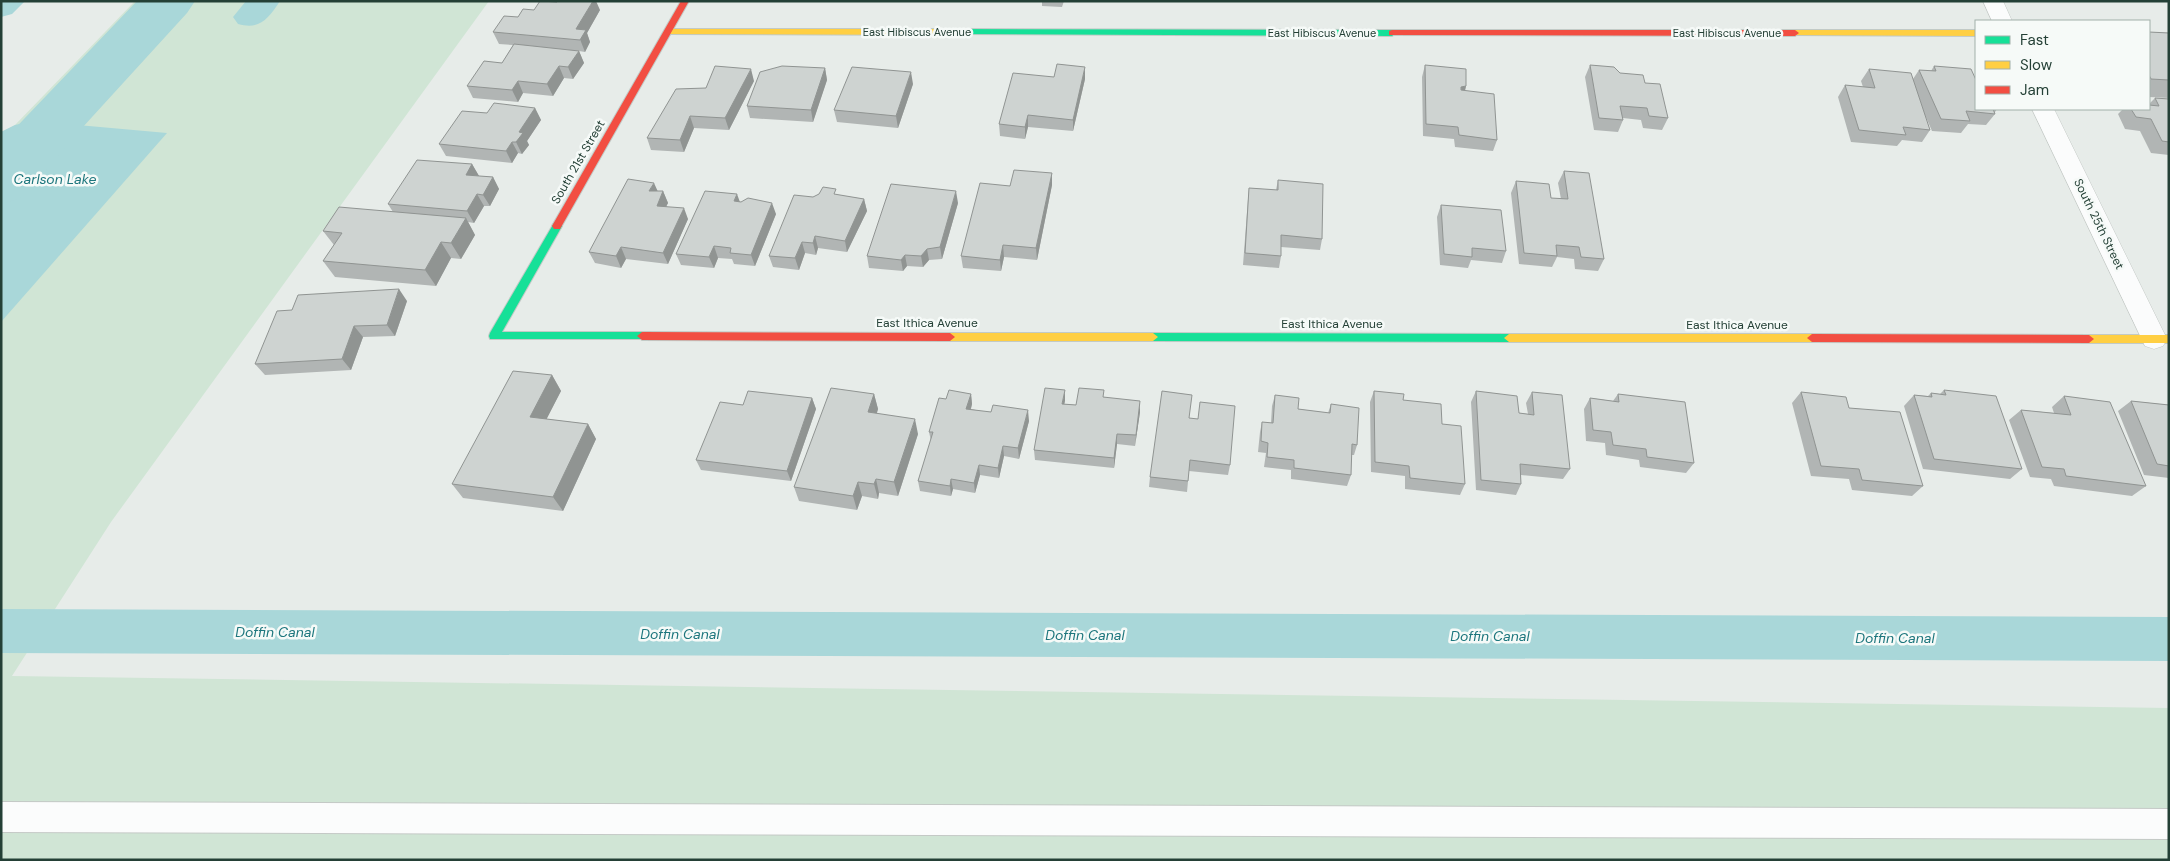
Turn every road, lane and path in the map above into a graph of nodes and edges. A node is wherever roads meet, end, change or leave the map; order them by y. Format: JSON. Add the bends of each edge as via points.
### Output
{"nodes":[{"id":1,"x":685,"y":1,"type":"edge"},
{"id":2,"x":1993,"y":1,"type":"edge"},
{"id":3,"x":2002,"y":20,"type":"edge"},
{"id":4,"x":668,"y":32,"type":"junction"},
{"id":5,"x":1975,"y":33,"type":"edge"},
{"id":6,"x":2045,"y":110,"type":"edge"},
{"id":7,"x":494,"y":336,"type":"joint"},
{"id":8,"x":2161,"y":339,"type":"edge"},
{"id":9,"x":1,"y":818,"type":"edge"},
{"id":10,"x":2169,"y":824,"type":"edge"}],
"edges":[{"from":1,"to":4,"type":"street","name":"South 21st Street"},
{"from":2,"to":3,"type":"street"},
{"from":4,"to":5,"type":"street","name":"East Hibiscus Avenue"},
{"from":4,"to":7,"type":"street","name":"South 21st Street"},
{"from":6,"to":8,"type":"street","name":"South 25th Street"},
{"from":7,"to":8,"type":"street","name":"East Ithica Avenue"},
{"from":9,"to":10,"type":"lane"}]}
